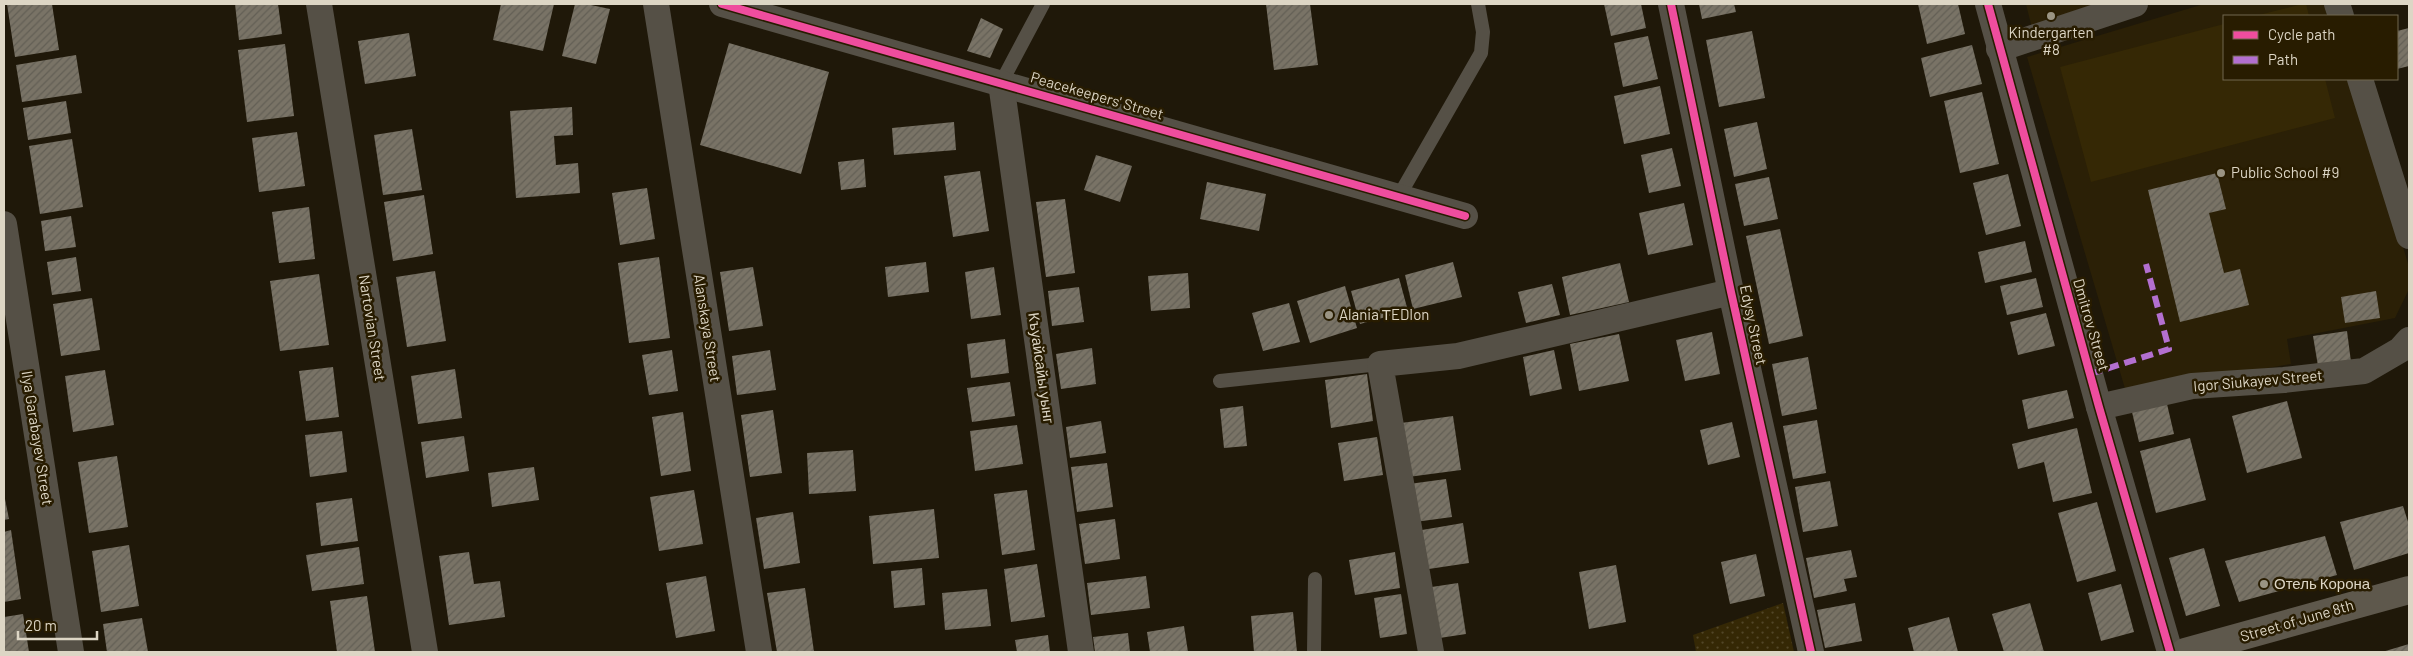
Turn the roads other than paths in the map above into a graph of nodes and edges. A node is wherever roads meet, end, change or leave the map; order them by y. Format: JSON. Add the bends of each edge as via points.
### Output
{"nodes":[{"id":1,"x":319,"y":4,"type":"edge"},
{"id":2,"x":656,"y":4,"type":"edge"},
{"id":3,"x":722,"y":4,"type":"edge"},
{"id":4,"x":1043,"y":4,"type":"edge"},
{"id":5,"x":1478,"y":4,"type":"edge"},
{"id":6,"x":1671,"y":4,"type":"edge"},
{"id":7,"x":1988,"y":4,"type":"edge"},
{"id":8,"x":2134,"y":4,"type":"edge"},
{"id":9,"x":1999,"y":49,"type":"junction"},
{"id":10,"x":2360,"y":80,"type":"edge"},
{"id":11,"x":1001,"y":83,"type":"junction"},
{"id":12,"x":1399,"y":196,"type":"junction"},
{"id":13,"x":1466,"y":216,"type":"dead end"},
{"id":14,"x":4,"y":224,"type":"edge"},
{"id":15,"x":2409,"y":236,"type":"edge"},
{"id":16,"x":1731,"y":292,"type":"junction"},
{"id":17,"x":2409,"y":340,"type":"edge"},
{"id":18,"x":1380,"y":364,"type":"junction"},
{"id":19,"x":1220,"y":381,"type":"dead end"},
{"id":20,"x":2099,"y":407,"type":"junction"},
{"id":21,"x":1315,"y":579,"type":"dead end"},
{"id":22,"x":2409,"y":590,"type":"edge"},
{"id":23,"x":70,"y":652,"type":"edge"},
{"id":24,"x":425,"y":652,"type":"edge"},
{"id":25,"x":759,"y":652,"type":"edge"},
{"id":26,"x":1081,"y":652,"type":"edge"},
{"id":27,"x":1314,"y":652,"type":"edge"},
{"id":28,"x":1431,"y":652,"type":"edge"},
{"id":29,"x":1811,"y":652,"type":"edge"},
{"id":30,"x":2170,"y":652,"type":"edge"},
{"id":31,"x":2185,"y":652,"type":"edge"}],
"edges":[{"from":1,"to":24,"type":"street","name":"Nartovian Street"},
{"from":2,"to":25,"type":"street","name":"Alanskaya Street"},
{"from":3,"to":11,"type":"street","name":"Peacekeepers' Street"},
{"from":4,"to":11,"type":"lane"},
{"from":5,"to":12,"type":"lane","via":[[1483,32],[1481,53]]},
{"from":6,"to":16,"type":"street","name":"Edysy Street"},
{"from":7,"to":9,"type":"street","name":"Dmitrov Street"},
{"from":8,"to":9,"type":"street"},
{"from":9,"to":20,"type":"street","name":"Dmitrov Street"},
{"from":10,"to":15,"type":"street"},
{"from":11,"to":12,"type":"street","name":"Peacekeepers' Street"},
{"from":11,"to":26,"type":"street","name":"Къуайсайы уынг"},
{"from":12,"to":13,"type":"street","name":"Peacekeepers' Street"},
{"from":14,"to":23,"type":"street","name":"Ilya Garabayev Street"},
{"from":16,"to":18,"type":"street","via":[[1458,356]]},
{"from":16,"to":29,"type":"street","name":"Edysy Street"},
{"from":17,"to":20,"type":"street","name":"Igor Siukayev Street","via":[[2400,350],[2364,370],[2284,380],[2192,386]]},
{"from":18,"to":19,"type":"lane"},
{"from":18,"to":28,"type":"street"},
{"from":20,"to":30,"type":"street","name":"Dmitrov Street"},
{"from":21,"to":27,"type":"lane"},
{"from":22,"to":31,"type":"highway","name":"Street of June 8th"}]}
